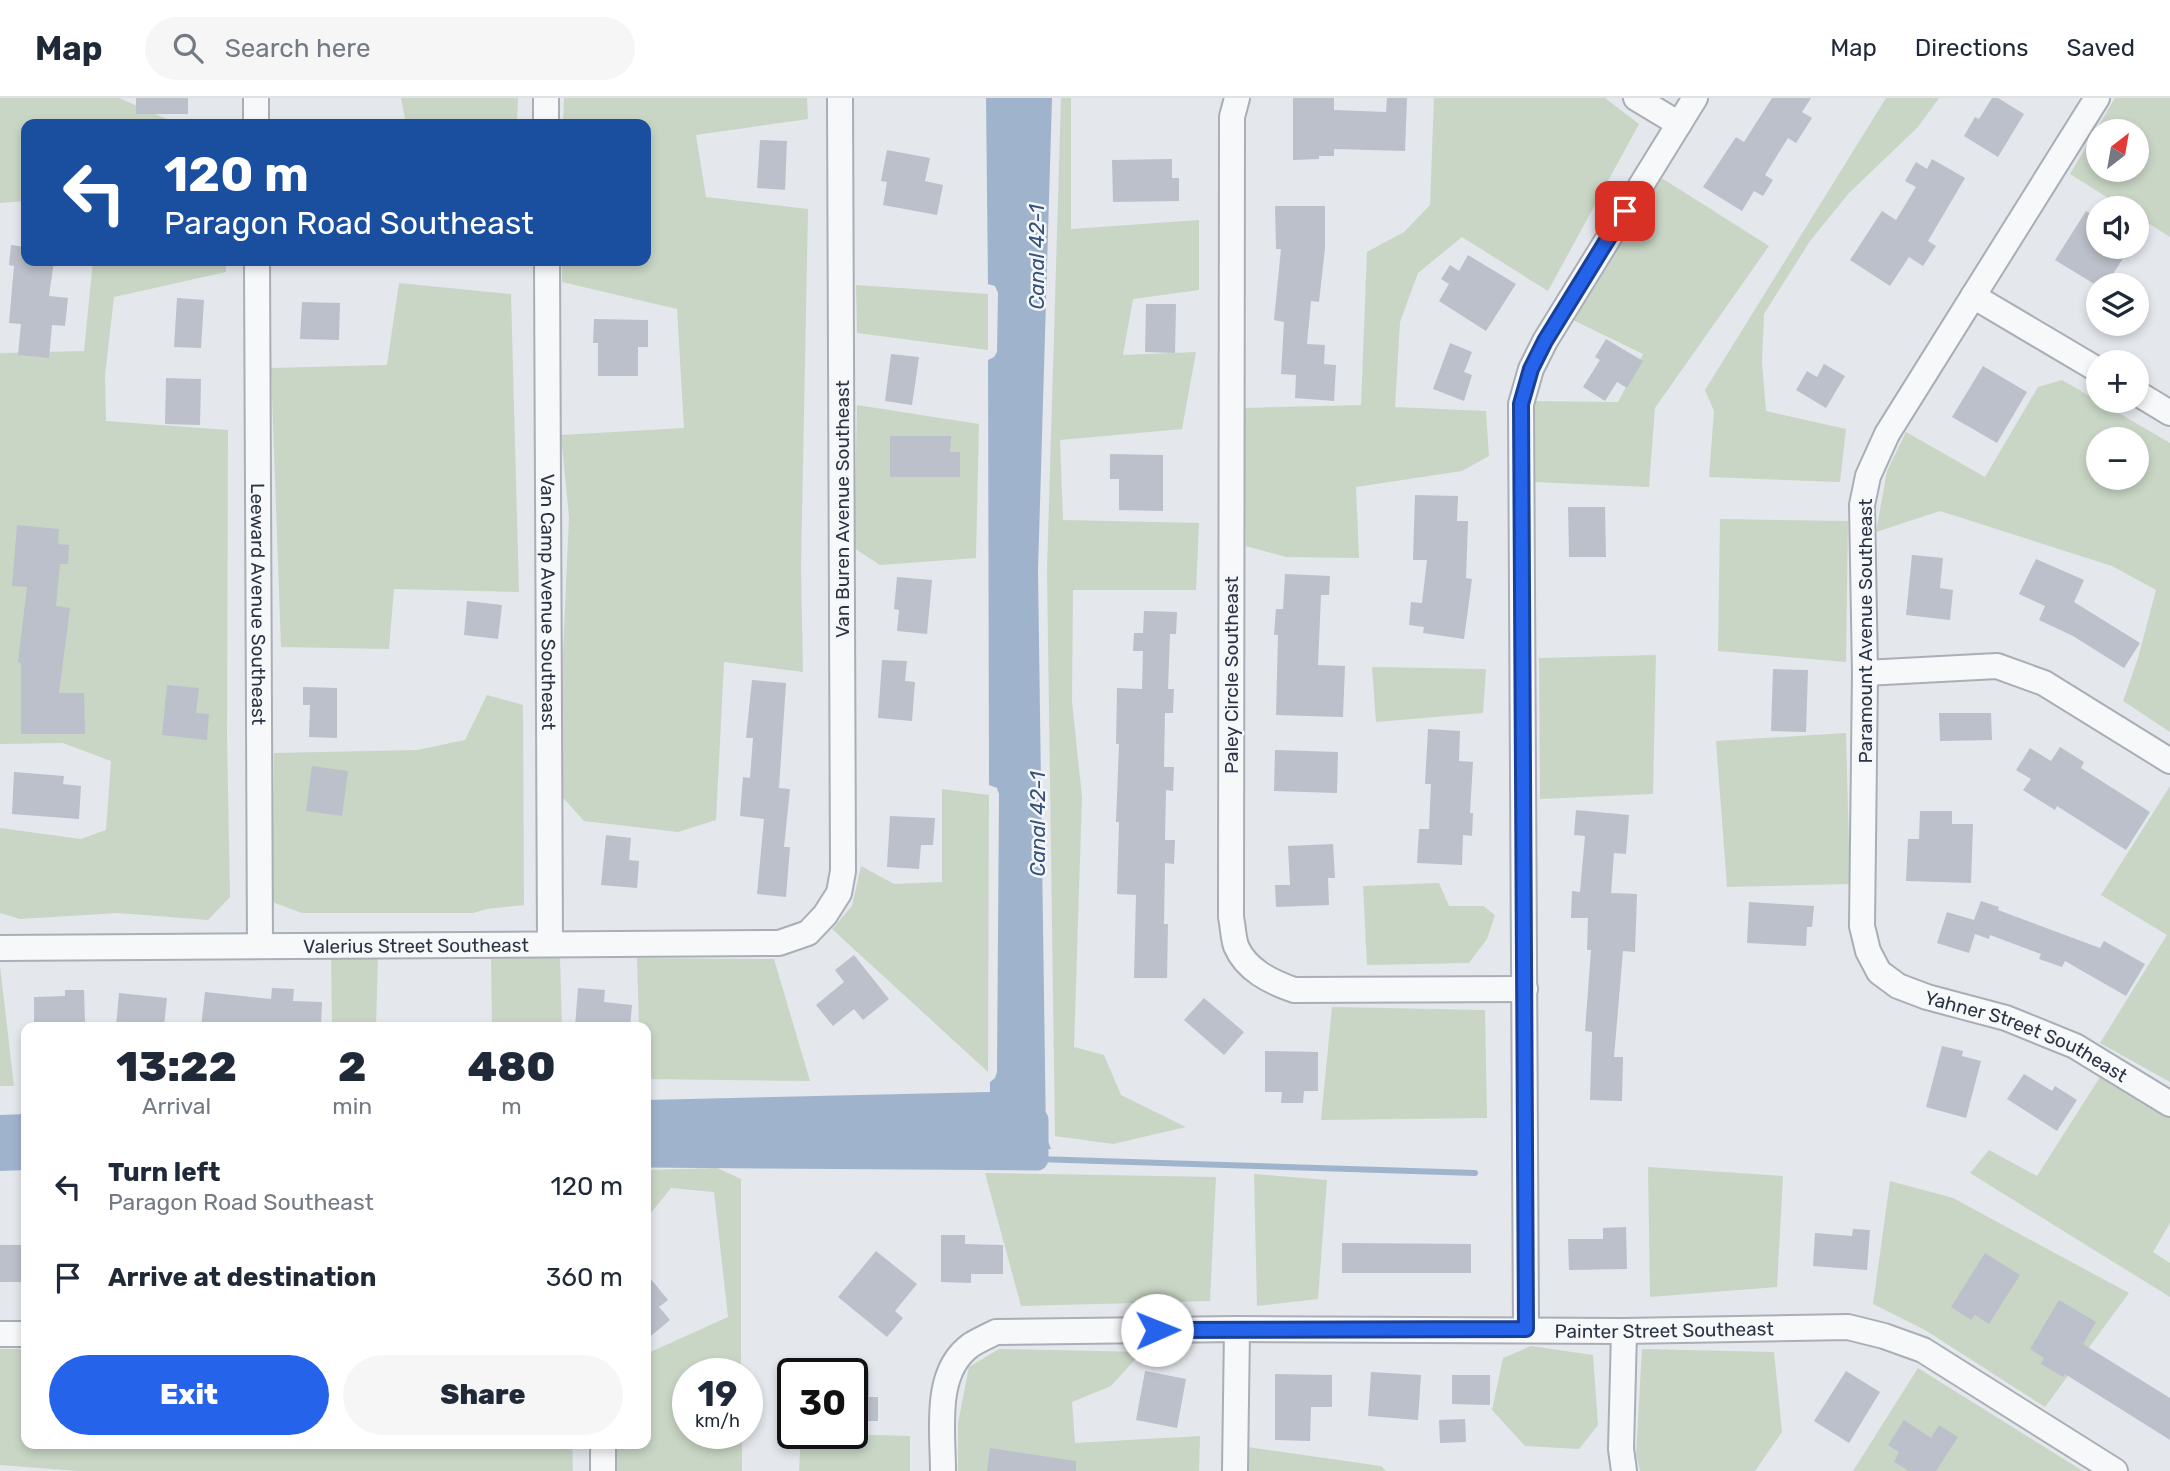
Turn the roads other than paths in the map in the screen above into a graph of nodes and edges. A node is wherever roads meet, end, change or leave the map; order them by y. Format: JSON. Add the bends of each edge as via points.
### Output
{"nodes":[{"id":1,"x":256,"y":98,"type":"edge"},
{"id":2,"x":546,"y":98,"type":"edge"},
{"id":3,"x":840,"y":98,"type":"edge"},
{"id":4,"x":1237,"y":98,"type":"edge"},
{"id":5,"x":1636,"y":98,"type":"edge"},
{"id":6,"x":1695,"y":98,"type":"edge"},
{"id":7,"x":2097,"y":98,"type":"edge"},
{"id":8,"x":256,"y":119,"type":"edge"},
{"id":9,"x":546,"y":119,"type":"edge"},
{"id":10,"x":1679,"y":124,"type":"junction"},
{"id":11,"x":257,"y":266,"type":"edge"},
{"id":12,"x":547,"y":266,"type":"edge"},
{"id":13,"x":1973,"y":296,"type":"junction"},
{"id":14,"x":2086,"y":363,"type":"edge"},
{"id":15,"x":2149,"y":400,"type":"edge"},
{"id":16,"x":2170,"y":413,"type":"edge"},
{"id":17,"x":1866,"y":673,"type":"junction"},
{"id":18,"x":2170,"y":761,"type":"edge"},
{"id":19,"x":825,"y":915,"type":"joint"},
{"id":20,"x":551,"y":943,"type":"junction"},
{"id":21,"x":260,"y":946,"type":"junction"},
{"id":22,"x":0,"y":948,"type":"edge"},
{"id":23,"x":1879,"y":972,"type":"joint"},
{"id":24,"x":1525,"y":989,"type":"junction"},
{"id":25,"x":2170,"y":1104,"type":"edge"},
{"id":26,"x":1237,"y":1329,"type":"junction"},
{"id":27,"x":1526,"y":1329,"type":"junction"},
{"id":28,"x":1624,"y":1332,"type":"junction"},
{"id":29,"x":0,"y":1334,"type":"edge"},
{"id":30,"x":21,"y":1334,"type":"edge"},
{"id":31,"x":603,"y":1449,"type":"edge"},
{"id":32,"x":603,"y":1471,"type":"edge"},
{"id":33,"x":943,"y":1471,"type":"edge"},
{"id":34,"x":1235,"y":1471,"type":"edge"},
{"id":35,"x":1624,"y":1471,"type":"edge"},
{"id":36,"x":2115,"y":1471,"type":"edge"}],
"edges":[{"from":1,"to":8,"type":"street"},
{"from":2,"to":9,"type":"street"},
{"from":3,"to":19,"type":"street","name":"Van Buren Avenue Southeast","via":[[843,871],[839,893]]},
{"from":4,"to":24,"type":"street","name":"Paley Circle Southeast","via":[[1232,117],[1231,917],[1236,946],[1253,970],[1294,990]]},
{"from":5,"to":10,"type":"street"},
{"from":6,"to":10,"type":"street"},
{"from":7,"to":13,"type":"street","name":"Paramount Avenue Southeast"},
{"from":10,"to":24,"type":"street","via":[[1545,341],[1521,404]]},
{"from":11,"to":21,"type":"street","name":"Leeward Avenue Southeast"},
{"from":12,"to":20,"type":"street","name":"Van Camp Avenue Southeast"},
{"from":13,"to":14,"type":"street"},
{"from":13,"to":17,"type":"street","name":"Paramount Avenue Southeast","via":[[1887,434],[1868,476],[1862,505]]},
{"from":15,"to":16,"type":"street"},
{"from":17,"to":18,"type":"street","via":[[1997,666],[2045,683]]},
{"from":17,"to":23,"type":"street","name":"Paramount Avenue Southeast","via":[[1862,926]]},
{"from":19,"to":20,"type":"street","name":"Valerius Street Southeast","via":[[808,933],[779,943]]},
{"from":20,"to":21,"type":"street","name":"Valerius Street Southeast"},
{"from":21,"to":22,"type":"street","name":"Valerius Street Southeast"},
{"from":23,"to":25,"type":"street","name":"Yahner Street Southeast","via":[[1898,986],[1927,997],[2007,1018],[2075,1046]]},
{"from":24,"to":27,"type":"street"},
{"from":26,"to":27,"type":"street","name":"Painter Street Southeast"},
{"from":26,"to":33,"type":"street","name":"Painter Street Southeast","via":[[996,1332],[970,1346],[951,1369],[943,1398]]},
{"from":26,"to":34,"type":"street"},
{"from":27,"to":28,"type":"street","name":"Painter Street Southeast"},
{"from":28,"to":35,"type":"street"},
{"from":28,"to":36,"type":"street","name":"Painter Street Southeast","via":[[1847,1327],[1884,1336],[1923,1350]]},
{"from":29,"to":30,"type":"street"},
{"from":31,"to":32,"type":"street"}]}
